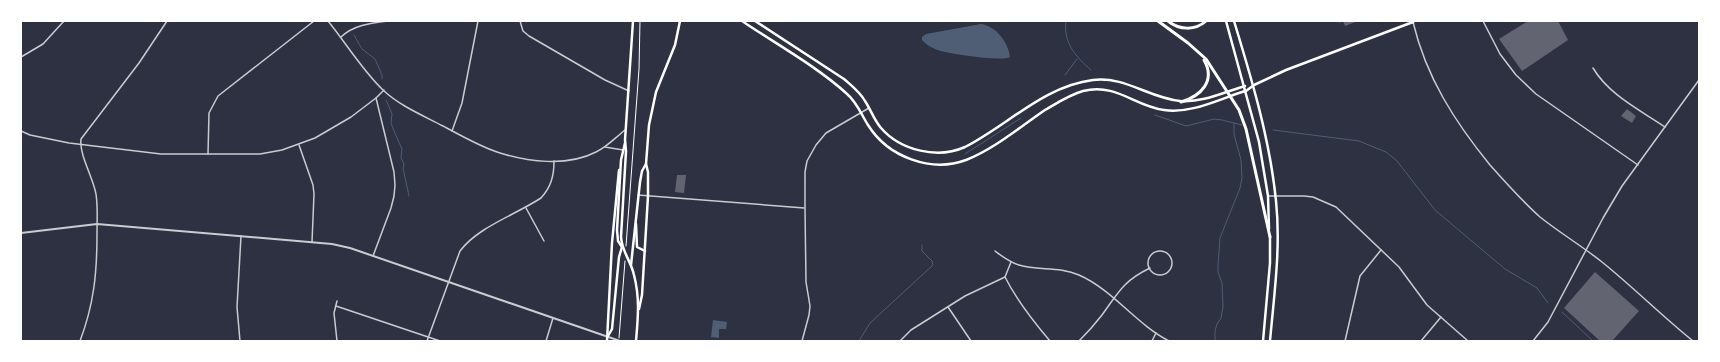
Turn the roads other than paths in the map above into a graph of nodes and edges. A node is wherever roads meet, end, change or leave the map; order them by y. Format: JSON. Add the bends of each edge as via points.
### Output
{"nodes":[{"id":1,"x":64,"y":21,"type":"edge"},
{"id":2,"x":167,"y":21,"type":"edge"},
{"id":3,"x":314,"y":21,"type":"edge"},
{"id":4,"x":328,"y":21,"type":"edge"},
{"id":5,"x":387,"y":21,"type":"edge"},
{"id":6,"x":478,"y":21,"type":"edge"},
{"id":7,"x":520,"y":21,"type":"edge"},
{"id":8,"x":633,"y":21,"type":"edge"},
{"id":9,"x":680,"y":21,"type":"edge"},
{"id":10,"x":742,"y":21,"type":"edge"},
{"id":11,"x":755,"y":21,"type":"edge"},
{"id":12,"x":1158,"y":21,"type":"edge"},
{"id":13,"x":1168,"y":21,"type":"edge"},
{"id":14,"x":1206,"y":21,"type":"edge"},
{"id":15,"x":1226,"y":21,"type":"edge"},
{"id":16,"x":1234,"y":21,"type":"edge"},
{"id":17,"x":1414,"y":21,"type":"edge"},
{"id":18,"x":1483,"y":21,"type":"edge"},
{"id":19,"x":341,"y":37,"type":"junction"},
{"id":20,"x":1197,"y":51,"type":"junction"},
{"id":21,"x":21,"y":57,"type":"edge"},
{"id":22,"x":1593,"y":68,"type":"dead end"},
{"id":23,"x":1699,"y":80,"type":"edge"},
{"id":24,"x":1254,"y":85,"type":"junction"},
{"id":25,"x":1245,"y":86,"type":"junction"},
{"id":26,"x":384,"y":90,"type":"junction"},
{"id":27,"x":629,"y":90,"type":"junction"},
{"id":28,"x":1246,"y":91,"type":"junction"},
{"id":29,"x":376,"y":98,"type":"junction"},
{"id":30,"x":1181,"y":102,"type":"junction"},
{"id":31,"x":869,"y":108,"type":"junction"},
{"id":32,"x":861,"y":112,"type":"junction"},
{"id":33,"x":1665,"y":127,"type":"junction"},
{"id":34,"x":626,"y":129,"type":"junction"},
{"id":35,"x":21,"y":131,"type":"edge"},
{"id":36,"x":452,"y":131,"type":"junction"},
{"id":37,"x":625,"y":140,"type":"junction"},
{"id":38,"x":80,"y":144,"type":"junction"},
{"id":39,"x":299,"y":145,"type":"junction"},
{"id":40,"x":605,"y":147,"type":"junction"},
{"id":41,"x":623,"y":150,"type":"junction"},
{"id":42,"x":208,"y":155,"type":"junction"},
{"id":43,"x":621,"y":160,"type":"junction"},
{"id":44,"x":554,"y":161,"type":"junction"},
{"id":45,"x":646,"y":164,"type":"junction"},
{"id":46,"x":1638,"y":165,"type":"junction"},
{"id":47,"x":638,"y":194,"type":"junction"},
{"id":48,"x":648,"y":196,"type":"junction"},
{"id":49,"x":1268,"y":196,"type":"junction"},
{"id":50,"x":1276,"y":196,"type":"junction"},
{"id":51,"x":526,"y":208,"type":"junction"},
{"id":52,"x":805,"y":208,"type":"junction"},
{"id":53,"x":636,"y":220,"type":"junction"},
{"id":54,"x":97,"y":224,"type":"junction"},
{"id":55,"x":21,"y":233,"type":"edge"},
{"id":56,"x":241,"y":236,"type":"junction"},
{"id":57,"x":1270,"y":237,"type":"junction"},
{"id":58,"x":544,"y":241,"type":"dead end"},
{"id":59,"x":312,"y":242,"type":"junction"},
{"id":60,"x":622,"y":247,"type":"junction"},
{"id":61,"x":1381,"y":250,"type":"junction"},
{"id":62,"x":1586,"y":250,"type":"junction"},
{"id":63,"x":645,"y":251,"type":"junction"},
{"id":64,"x":995,"y":251,"type":"dead end"},
{"id":65,"x":373,"y":256,"type":"junction"},
{"id":66,"x":1011,"y":262,"type":"junction"},
{"id":67,"x":631,"y":267,"type":"junction"},
{"id":68,"x":1150,"y":268,"type":"junction"},
{"id":69,"x":1005,"y":277,"type":"junction"},
{"id":70,"x":448,"y":282,"type":"junction"},
{"id":71,"x":1114,"y":298,"type":"junction"},
{"id":72,"x":337,"y":301,"type":"dead end"},
{"id":73,"x":336,"y":306,"type":"junction"},
{"id":74,"x":948,"y":307,"type":"junction"},
{"id":75,"x":638,"y":309,"type":"junction"},
{"id":76,"x":1441,"y":317,"type":"junction"},
{"id":77,"x":553,"y":318,"type":"junction"},
{"id":78,"x":1156,"y":333,"type":"junction"},
{"id":79,"x":429,"y":337,"type":"junction"},
{"id":80,"x":608,"y":337,"type":"junction"},
{"id":81,"x":80,"y":341,"type":"edge"},
{"id":82,"x":240,"y":341,"type":"edge"},
{"id":83,"x":337,"y":341,"type":"edge"},
{"id":84,"x":428,"y":341,"type":"edge"},
{"id":85,"x":440,"y":341,"type":"edge"},
{"id":86,"x":546,"y":341,"type":"edge"},
{"id":87,"x":607,"y":341,"type":"edge"},
{"id":88,"x":619,"y":341,"type":"edge"},
{"id":89,"x":636,"y":341,"type":"edge"},
{"id":90,"x":802,"y":341,"type":"edge"},
{"id":91,"x":900,"y":341,"type":"edge"},
{"id":92,"x":971,"y":341,"type":"edge"},
{"id":93,"x":1050,"y":341,"type":"edge"},
{"id":94,"x":1079,"y":341,"type":"edge"},
{"id":95,"x":1152,"y":341,"type":"edge"},
{"id":96,"x":1169,"y":341,"type":"edge"},
{"id":97,"x":1263,"y":341,"type":"edge"},
{"id":98,"x":1270,"y":341,"type":"edge"},
{"id":99,"x":1345,"y":341,"type":"edge"},
{"id":100,"x":1420,"y":341,"type":"edge"},
{"id":101,"x":1468,"y":341,"type":"edge"},
{"id":102,"x":1533,"y":341,"type":"edge"},
{"id":103,"x":1693,"y":341,"type":"edge"}],
"edges":[{"from":1,"to":21,"type":"street","via":[[43,44]]},
{"from":2,"to":38,"type":"street","via":[[85,133]]},
{"from":3,"to":42,"type":"street","via":[[218,96],[209,113]]},
{"from":4,"to":19,"type":"street"},
{"from":5,"to":19,"type":"street","via":[[358,27]]},
{"from":6,"to":36,"type":"street","via":[[462,103]]},
{"from":7,"to":27,"type":"street","via":[[523,31],[529,36],[606,80]]},
{"from":8,"to":27,"type":"main road"},
{"from":9,"to":45,"type":"main road","via":[[675,45],[656,92],[649,125]]},
{"from":10,"to":32,"type":"main road","via":[[836,84]]},
{"from":11,"to":31,"type":"main road","via":[[844,79],[858,90]]},
{"from":12,"to":20,"type":"highway"},
{"from":13,"to":14,"type":"highway","via":[[1184,29]]},
{"from":15,"to":25,"type":"main road"},
{"from":16,"to":24,"type":"main road"},
{"from":17,"to":24,"type":"main road","via":[[1286,70]]},
{"from":17,"to":62,"type":"street","via":[[1416,35],[1433,81],[1465,134],[1515,194],[1544,220]]},
{"from":18,"to":46,"type":"street","via":[[1500,54],[1536,94]]},
{"from":19,"to":26,"type":"street"},
{"from":20,"to":30,"type":"highway","via":[[1208,67],[1208,79],[1196,96]]},
{"from":20,"to":57,"type":"highway","via":[[1212,66],[1244,122]]},
{"from":22,"to":33,"type":"street","via":[[1601,79],[1625,100]]},
{"from":23,"to":33,"type":"street"},
{"from":24,"to":25,"type":"main road"},
{"from":24,"to":28,"type":"main road"},
{"from":24,"to":50,"type":"main road"},
{"from":25,"to":28,"type":"main road"},
{"from":25,"to":30,"type":"main road","via":[[1196,101]]},
{"from":26,"to":29,"type":"street"},
{"from":26,"to":36,"type":"street","via":[[414,112]]},
{"from":27,"to":34,"type":"main road"},
{"from":28,"to":32,"type":"main road","via":[[1187,110],[1174,111],[1148,106],[1114,92],[1083,91],[1064,99],[982,152],[966,160],[936,165],[914,160],[887,146],[874,133]]},
{"from":28,"to":49,"type":"main road","via":[[1259,142]]},
{"from":29,"to":39,"type":"street","via":[[334,128]]},
{"from":29,"to":65,"type":"street","via":[[395,185],[392,202]]},
{"from":30,"to":31,"type":"main road","via":[[1114,80],[1076,83],[1052,92],[957,151],[935,153],[918,150],[892,137],[881,128]]},
{"from":31,"to":32,"type":"street"},
{"from":32,"to":52,"type":"street","via":[[826,133],[814,148],[805,172]]},
{"from":33,"to":46,"type":"street"},
{"from":34,"to":37,"type":"main road"},
{"from":34,"to":40,"type":"street"},
{"from":35,"to":38,"type":"street","via":[[50,140]]},
{"from":36,"to":44,"type":"street","via":[[496,152],[525,159]]},
{"from":37,"to":41,"type":"main road"},
{"from":37,"to":60,"type":"main road"},
{"from":38,"to":42,"type":"street","via":[[161,154]]},
{"from":38,"to":54,"type":"street","via":[[93,180]]},
{"from":39,"to":42,"type":"street","via":[[260,154]]},
{"from":39,"to":59,"type":"street","via":[[313,185]]},
{"from":40,"to":41,"type":"street"},
{"from":40,"to":44,"type":"street","via":[[589,155]]},
{"from":41,"to":43,"type":"main road"},
{"from":43,"to":60,"type":"main road","via":[[617,238]]},
{"from":43,"to":80,"type":"main road","via":[[613,235]]},
{"from":44,"to":51,"type":"street","via":[[554,172],[547,190],[541,198]]},
{"from":45,"to":47,"type":"main road","via":[[642,171]]},
{"from":45,"to":48,"type":"main road"},
{"from":46,"to":62,"type":"street","via":[[1606,213]]},
{"from":47,"to":48,"type":"street"},
{"from":47,"to":53,"type":"main road"},
{"from":48,"to":52,"type":"street"},
{"from":48,"to":63,"type":"main road"},
{"from":49,"to":50,"type":"street"},
{"from":49,"to":57,"type":"main road"},
{"from":50,"to":61,"type":"street","via":[[1313,197],[1336,207]]},
{"from":50,"to":98,"type":"main road","via":[[1277,249]]},
{"from":51,"to":58,"type":"street"},
{"from":51,"to":70,"type":"street","via":[[466,243],[460,251]]},
{"from":52,"to":90,"type":"street","via":[[806,282],[810,306]]},
{"from":53,"to":63,"type":"main road","via":[[637,247]]},
{"from":53,"to":67,"type":"main road"},
{"from":54,"to":55,"type":"street"},
{"from":54,"to":56,"type":"street"},
{"from":54,"to":81,"type":"street","via":[[94,292]]},
{"from":56,"to":59,"type":"street"},
{"from":56,"to":82,"type":"street","via":[[237,307]]},
{"from":57,"to":97,"type":"main road"},
{"from":59,"to":65,"type":"street","via":[[342,246]]},
{"from":60,"to":67,"type":"main road"},
{"from":60,"to":80,"type":"main road","via":[[612,329]]},
{"from":61,"to":76,"type":"street","via":[[1399,267],[1421,298]]},
{"from":61,"to":99,"type":"street","via":[[1360,276]]},
{"from":62,"to":102,"type":"street","via":[[1548,322]]},
{"from":62,"to":103,"type":"street"},
{"from":63,"to":75,"type":"main road","via":[[642,295]]},
{"from":64,"to":66,"type":"street"},
{"from":65,"to":70,"type":"street"},
{"from":66,"to":69,"type":"street"},
{"from":66,"to":71,"type":"street","via":[[1027,267],[1065,270],[1078,274]]},
{"from":67,"to":75,"type":"main road","via":[[638,292]]},
{"from":68,"to":68,"type":"street","via":[[1148,260],[1155,252],[1162,251],[1172,258],[1172,266],[1167,273],[1155,274]]},
{"from":68,"to":71,"type":"street","via":[[1127,281]]},
{"from":69,"to":74,"type":"street"},
{"from":69,"to":93,"type":"street","via":[[1027,314]]},
{"from":70,"to":77,"type":"street"},
{"from":70,"to":79,"type":"street"},
{"from":71,"to":78,"type":"street"},
{"from":71,"to":94,"type":"street"},
{"from":72,"to":73,"type":"street"},
{"from":73,"to":79,"type":"street"},
{"from":73,"to":83,"type":"street","via":[[334,313]]},
{"from":74,"to":91,"type":"street","via":[[912,330]]},
{"from":74,"to":92,"type":"street"},
{"from":75,"to":89,"type":"main road"},
{"from":76,"to":100,"type":"street"},
{"from":76,"to":101,"type":"street"},
{"from":77,"to":80,"type":"street"},
{"from":77,"to":86,"type":"street"},
{"from":78,"to":95,"type":"street"},
{"from":78,"to":96,"type":"street"},
{"from":79,"to":84,"type":"street"},
{"from":79,"to":85,"type":"street"},
{"from":80,"to":87,"type":"main road"},
{"from":80,"to":88,"type":"street"}]}
